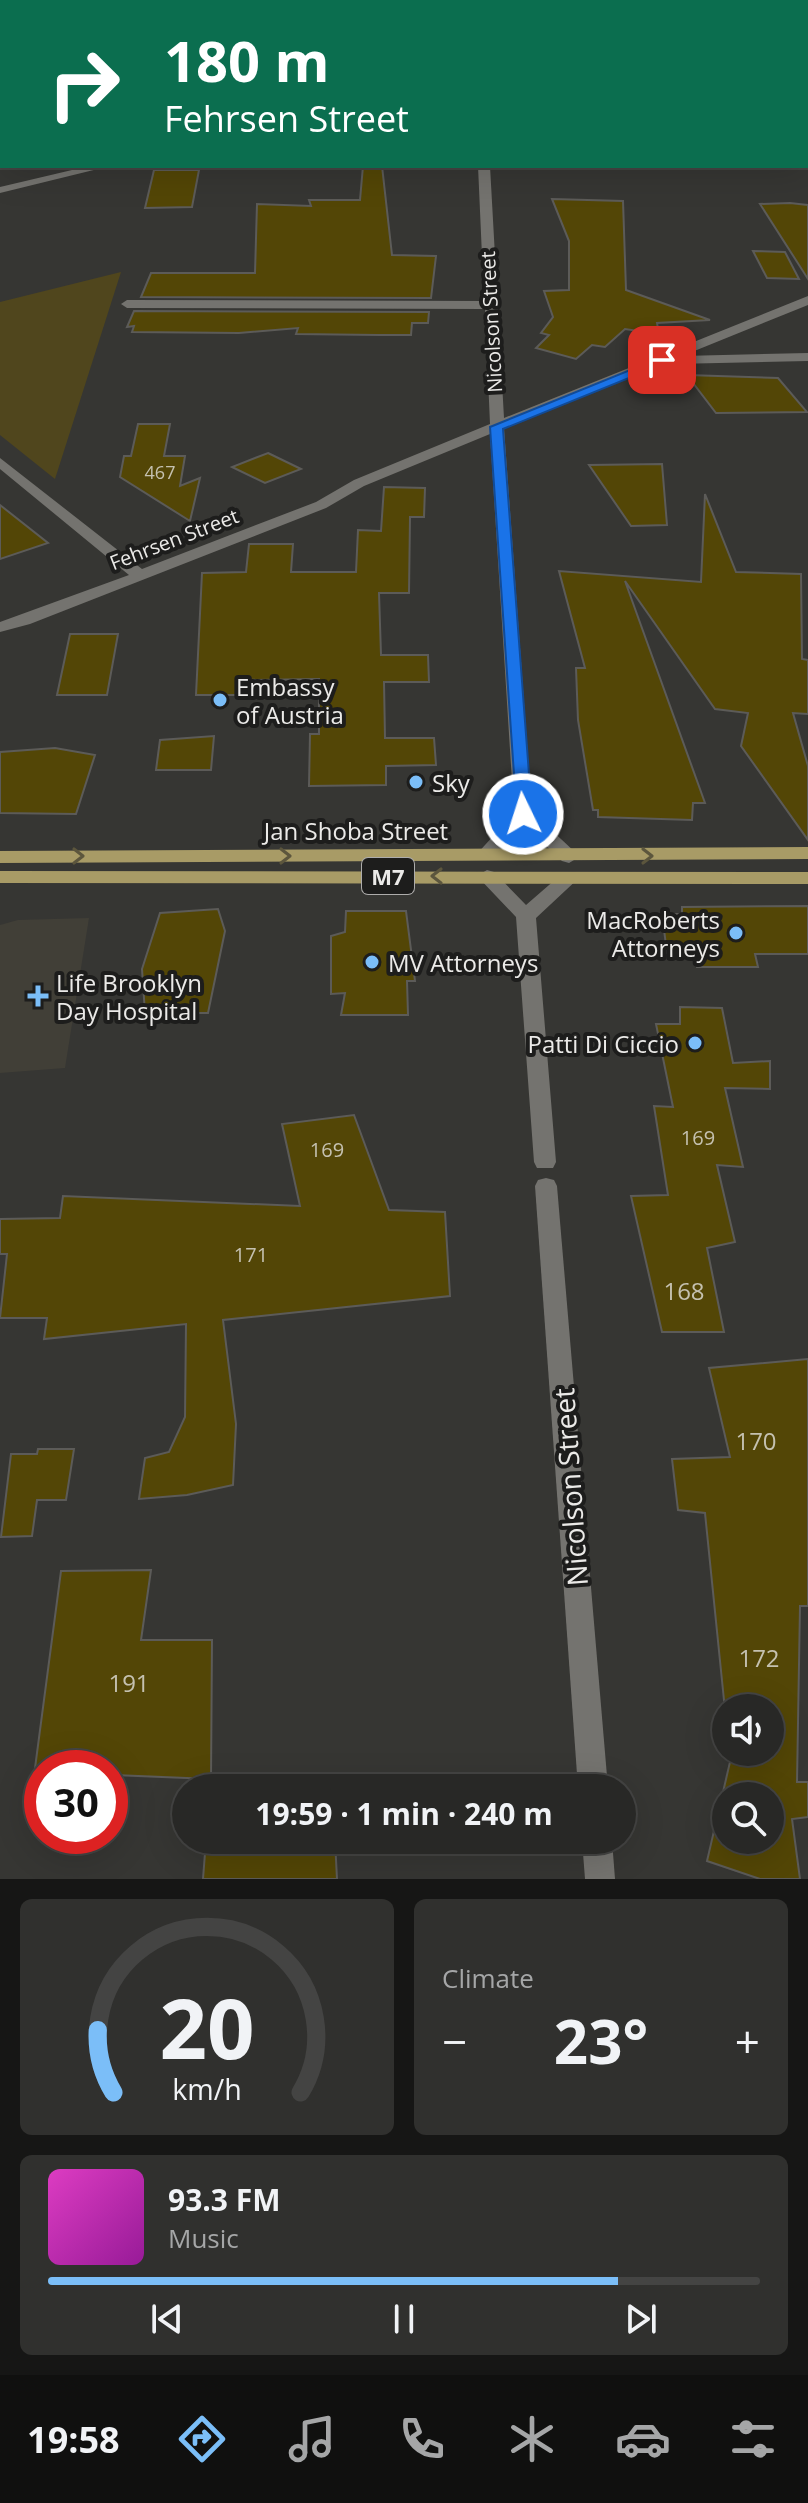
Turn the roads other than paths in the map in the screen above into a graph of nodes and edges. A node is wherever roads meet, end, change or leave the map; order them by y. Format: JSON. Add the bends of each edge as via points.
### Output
{"nodes":[{"id":1,"x":95,"y":168,"type":"edge"},
{"id":2,"x":484,"y":168,"type":"edge"},
{"id":3,"x":0,"y":190,"type":"edge"},
{"id":4,"x":808,"y":300,"type":"edge"},
{"id":5,"x":127,"y":304,"type":"dead end"},
{"id":6,"x":491,"y":305,"type":"junction"},
{"id":7,"x":808,"y":357,"type":"edge"},
{"id":8,"x":662,"y":360,"type":"junction"},
{"id":9,"x":497,"y":427,"type":"junction"},
{"id":10,"x":0,"y":462,"type":"edge"},
{"id":11,"x":136,"y":572,"type":"junction"},
{"id":12,"x":0,"y":620,"type":"edge"},
{"id":13,"x":0,"y":627,"type":"edge"},
{"id":14,"x":523,"y":814,"type":"junction"},
{"id":15,"x":808,"y":853,"type":"edge"},
{"id":16,"x":0,"y":857,"type":"edge"},
{"id":17,"x":486,"y":866,"type":"junction"},
{"id":18,"x":570,"y":866,"type":"junction"},
{"id":19,"x":0,"y":877,"type":"edge"},
{"id":20,"x":808,"y":878,"type":"edge"},
{"id":21,"x":526,"y":916,"type":"junction"},
{"id":22,"x":592,"y":1774,"type":"edge"},
{"id":23,"x":598,"y":1854,"type":"edge"},
{"id":24,"x":600,"y":1879,"type":"edge"}],
"edges":[{"from":1,"to":3,"type":"street"},
{"from":2,"to":6,"type":"street","name":"Nicolson Street"},
{"from":4,"to":8,"type":"street","name":"Fehrsen Street"},
{"from":5,"to":6,"type":"street"},
{"from":6,"to":9,"type":"street","name":"Nicolson Street"},
{"from":7,"to":8,"type":"street"},
{"from":8,"to":9,"type":"street","name":"Fehrsen Street"},
{"from":9,"to":11,"type":"street","name":"Fehrsen Street","via":[[293,504]]},
{"from":9,"to":14,"type":"street","name":"Nicolson Street"},
{"from":10,"to":11,"type":"street"},
{"from":11,"to":12,"type":"street","name":"Fehrsen Street"},
{"from":11,"to":13,"type":"street","name":"Fehrsen Street"},
{"from":14,"to":17,"type":"street"},
{"from":14,"to":18,"type":"street"},
{"from":18,"to":15,"type":"main road","name":"Jan Shoba Street","number":"M7","one_way":true},
{"from":16,"to":17,"type":"main road","name":"Jan Shoba Street","number":"M7","one_way":true},
{"from":17,"to":18,"type":"main road","name":"Jan Shoba Street","number":"M7"},
{"from":17,"to":19,"type":"main road","name":"Jan Shoba Street","number":"M7","one_way":true},
{"from":17,"to":21,"type":"street"},
{"from":18,"to":20,"type":"main road","name":"Jan Shoba Street","number":"M7"},
{"from":18,"to":21,"type":"street"},
{"from":21,"to":22,"type":"street","name":"Nicolson Street"},
{"from":23,"to":24,"type":"street"}]}
